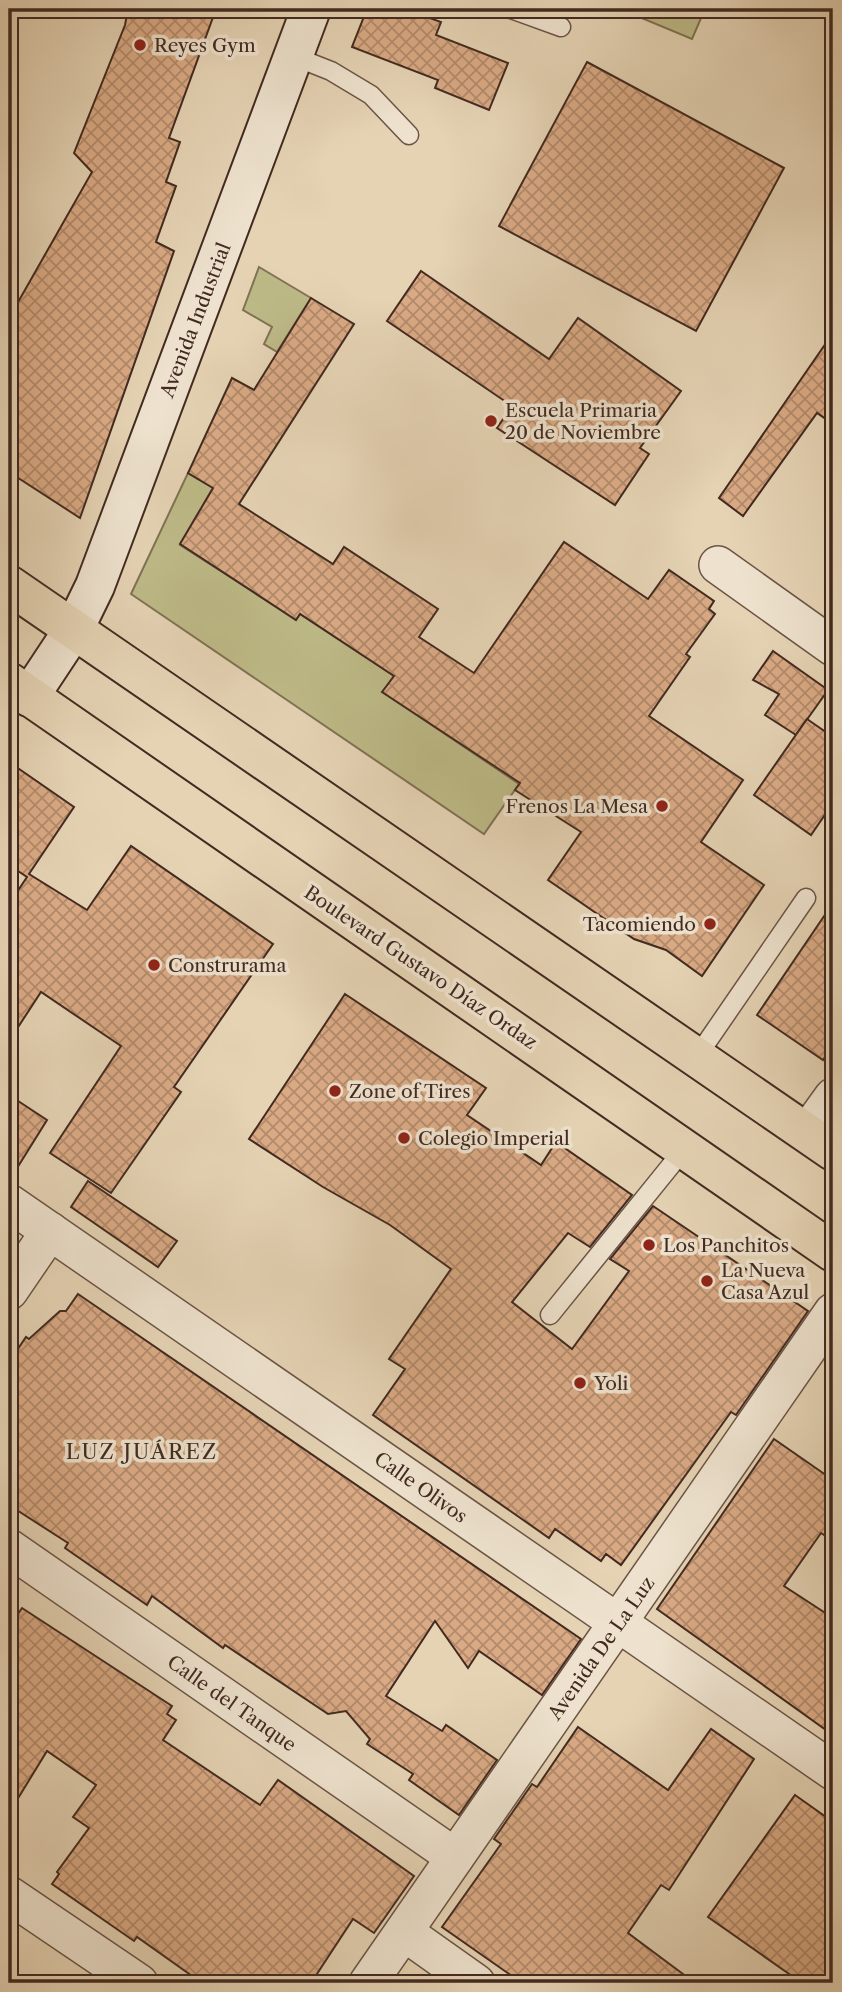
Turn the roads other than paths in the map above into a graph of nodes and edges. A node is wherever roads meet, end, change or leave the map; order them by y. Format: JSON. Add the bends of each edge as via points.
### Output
{"nodes":[{"id":1,"x":311,"y":9,"type":"edge"},
{"id":2,"x":511,"y":9,"type":"edge"},
{"id":3,"x":561,"y":27,"type":"dead end"},
{"id":4,"x":293,"y":56,"type":"junction"},
{"id":5,"x":409,"y":135,"type":"dead end"},
{"id":6,"x":718,"y":565,"type":"dead end"},
{"id":7,"x":9,"y":585,"type":"edge"},
{"id":8,"x":74,"y":629,"type":"junction"},
{"id":9,"x":833,"y":647,"type":"edge"},
{"id":10,"x":16,"y":695,"type":"edge"},
{"id":11,"x":806,"y":898,"type":"dead end"},
{"id":12,"x":695,"y":1058,"type":"junction"},
{"id":13,"x":833,"y":1097,"type":"edge"},
{"id":14,"x":820,"y":1142,"type":"edge"},
{"id":15,"x":685,"y":1148,"type":"junction"},
{"id":16,"x":9,"y":1203,"type":"edge"},
{"id":17,"x":50,"y":1231,"type":"junction"},
{"id":18,"x":833,"y":1252,"type":"edge"},
{"id":19,"x":9,"y":1291,"type":"edge"},
{"id":20,"x":833,"y":1312,"type":"edge"},
{"id":21,"x":550,"y":1315,"type":"dead end"},
{"id":22,"x":9,"y":1548,"type":"edge"},
{"id":23,"x":618,"y":1623,"type":"junction"},
{"id":24,"x":833,"y":1771,"type":"edge"},
{"id":25,"x":455,"y":1857,"type":"junction"},
{"id":26,"x":9,"y":1895,"type":"edge"},
{"id":27,"x":404,"y":1932,"type":"junction"},
{"id":28,"x":139,"y":1983,"type":"edge"},
{"id":29,"x":368,"y":1983,"type":"edge"},
{"id":30,"x":477,"y":1983,"type":"edge"}],
"edges":[{"from":1,"to":4,"type":"street","name":"Avenida Industrial"},
{"from":2,"to":3,"type":"lane"},
{"from":4,"to":5,"type":"lane","via":[[331,71],[371,95]]},
{"from":4,"to":8,"type":"street","name":"Avenida Industrial","via":[[95,586]]},
{"from":6,"to":9,"type":"street"},
{"from":7,"to":8,"type":"main road"},
{"from":8,"to":10,"type":"street","name":"Avenida Industrial"},
{"from":8,"to":12,"type":"main road"},
{"from":10,"to":15,"type":"main road","name":"Boulevard Gustavo Díaz Ordaz"},
{"from":11,"to":12,"type":"lane"},
{"from":12,"to":14,"type":"main road"},
{"from":13,"to":14,"type":"street"},
{"from":15,"to":18,"type":"main road","name":"Boulevard Gustavo Díaz Ordaz"},
{"from":15,"to":21,"type":"lane"},
{"from":16,"to":17,"type":"street","name":"Calle Olivos"},
{"from":17,"to":19,"type":"street"},
{"from":17,"to":23,"type":"street","name":"Calle Olivos"},
{"from":20,"to":23,"type":"street","name":"Avenida De La Luz"},
{"from":22,"to":25,"type":"street","name":"Calle del Tanque"},
{"from":23,"to":24,"type":"street","name":"Calle Olivos"},
{"from":23,"to":25,"type":"street","name":"Avenida De La Luz"},
{"from":25,"to":27,"type":"street","name":"Avenida De La Luz"},
{"from":26,"to":28,"type":"street"},
{"from":27,"to":29,"type":"street","name":"Avenida De La Luz"},
{"from":27,"to":30,"type":"street"}]}
